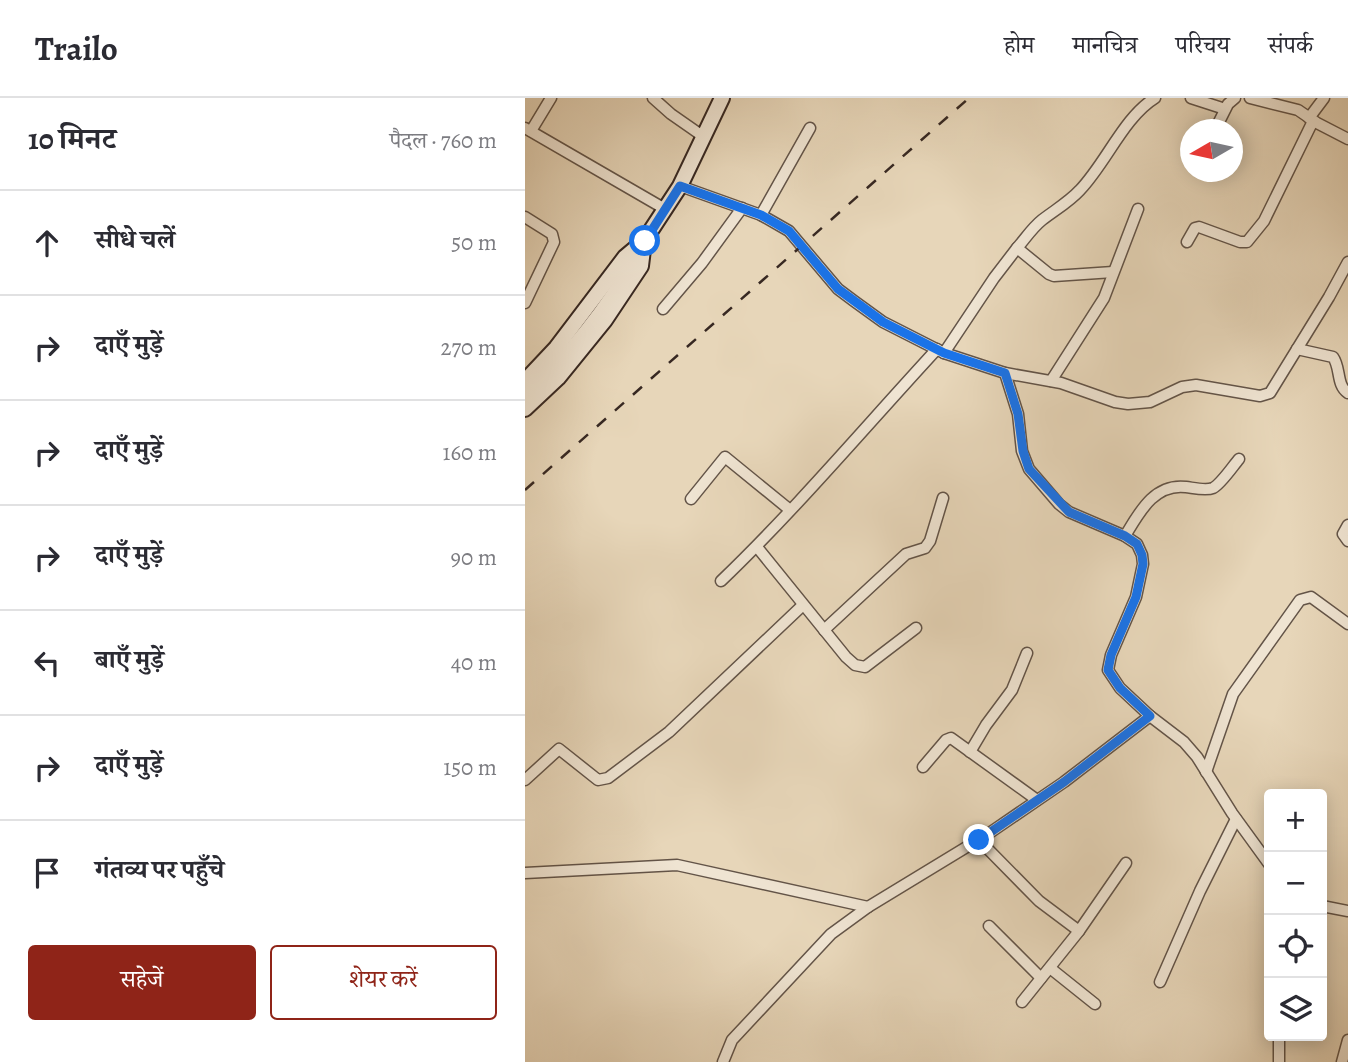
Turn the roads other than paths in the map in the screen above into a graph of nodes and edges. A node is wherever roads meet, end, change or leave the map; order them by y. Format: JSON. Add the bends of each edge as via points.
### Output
{"nodes":[{"id":1,"x":551,"y":98,"type":"edge"},
{"id":2,"x":653,"y":98,"type":"edge"},
{"id":3,"x":722,"y":98,"type":"edge"},
{"id":4,"x":1155,"y":98,"type":"edge"},
{"id":5,"x":1191,"y":98,"type":"edge"},
{"id":6,"x":1235,"y":98,"type":"edge"},
{"id":7,"x":1250,"y":98,"type":"edge"},
{"id":8,"x":1324,"y":98,"type":"edge"},
{"id":9,"x":1225,"y":109,"type":"junction"},
{"id":10,"x":1220,"y":119,"type":"edge"},
{"id":11,"x":1311,"y":119,"type":"junction"},
{"id":12,"x":810,"y":128,"type":"dead end"},
{"id":13,"x":528,"y":130,"type":"edge"},
{"id":14,"x":704,"y":137,"type":"junction"},
{"id":15,"x":1348,"y":139,"type":"edge"},
{"id":16,"x":680,"y":186,"type":"junction"},
{"id":17,"x":742,"y":208,"type":"junction"},
{"id":18,"x":664,"y":209,"type":"junction"},
{"id":19,"x":1138,"y":209,"type":"dead end"},
{"id":20,"x":761,"y":215,"type":"junction"},
{"id":21,"x":525,"y":217,"type":"edge"},
{"id":22,"x":645,"y":241,"type":"junction"},
{"id":23,"x":1187,"y":242,"type":"dead end"},
{"id":24,"x":1017,"y":248,"type":"junction"},
{"id":25,"x":1348,"y":262,"type":"edge"},
{"id":26,"x":1113,"y":271,"type":"junction"},
{"id":27,"x":525,"y":303,"type":"edge"},
{"id":28,"x":663,"y":309,"type":"dead end"},
{"id":29,"x":1297,"y":349,"type":"junction"},
{"id":30,"x":940,"y":351,"type":"junction"},
{"id":31,"x":1005,"y":373,"type":"junction"},
{"id":32,"x":526,"y":378,"type":"edge"},
{"id":33,"x":1051,"y":381,"type":"junction"},
{"id":34,"x":1348,"y":393,"type":"edge"},
{"id":35,"x":525,"y":395,"type":"edge"},
{"id":36,"x":525,"y":409,"type":"edge"},
{"id":37,"x":1240,"y":458,"type":"dead end"},
{"id":38,"x":943,"y":498,"type":"dead end"},
{"id":39,"x":691,"y":499,"type":"dead end"},
{"id":40,"x":790,"y":510,"type":"junction"},
{"id":41,"x":1348,"y":525,"type":"edge"},
{"id":42,"x":1125,"y":536,"type":"junction"},
{"id":43,"x":1348,"y":541,"type":"edge"},
{"id":44,"x":757,"y":547,"type":"junction"},
{"id":45,"x":721,"y":581,"type":"dead end"},
{"id":46,"x":803,"y":605,"type":"junction"},
{"id":47,"x":1348,"y":624,"type":"edge"},
{"id":48,"x":916,"y":628,"type":"dead end"},
{"id":49,"x":824,"y":630,"type":"junction"},
{"id":50,"x":1027,"y":653,"type":"dead end"},
{"id":51,"x":1150,"y":716,"type":"junction"},
{"id":52,"x":970,"y":751,"type":"junction"},
{"id":53,"x":923,"y":767,"type":"dead end"},
{"id":54,"x":1206,"y":772,"type":"junction"},
{"id":55,"x":525,"y":780,"type":"edge"},
{"id":56,"x":1037,"y":800,"type":"junction"},
{"id":57,"x":1236,"y":819,"type":"junction"},
{"id":58,"x":979,"y":840,"type":"junction"},
{"id":59,"x":1264,"y":857,"type":"edge"},
{"id":60,"x":1126,"y":863,"type":"dead end"},
{"id":61,"x":525,"y":873,"type":"edge"},
{"id":62,"x":1327,"y":907,"type":"edge"},
{"id":63,"x":868,"y":908,"type":"junction"},
{"id":64,"x":1348,"y":911,"type":"edge"},
{"id":65,"x":989,"y":926,"type":"dead end"},
{"id":66,"x":1079,"y":931,"type":"junction"},
{"id":67,"x":1049,"y":968,"type":"junction"},
{"id":68,"x":1041,"y":978,"type":"junction"},
{"id":69,"x":1160,"y":982,"type":"dead end"},
{"id":70,"x":1022,"y":1002,"type":"dead end"},
{"id":71,"x":1095,"y":1004,"type":"dead end"},
{"id":72,"x":1348,"y":1040,"type":"edge"},
{"id":73,"x":1279,"y":1041,"type":"edge"},
{"id":74,"x":723,"y":1062,"type":"edge"},
{"id":75,"x":1279,"y":1062,"type":"edge"},
{"id":76,"x":1342,"y":1062,"type":"edge"}],
"edges":[{"from":1,"to":13,"type":"street"},
{"from":2,"to":14,"type":"street"},
{"from":3,"to":14,"type":"main road"},
{"from":4,"to":24,"type":"street","via":[[1128,124],[1079,191],[1034,227]]},
{"from":5,"to":9,"type":"street"},
{"from":6,"to":9,"type":"street"},
{"from":7,"to":11,"type":"street","via":[[1290,107]]},
{"from":8,"to":11,"type":"street"},
{"from":9,"to":10,"type":"street"},
{"from":11,"to":15,"type":"street"},
{"from":11,"to":23,"type":"street","via":[[1264,221],[1247,242],[1199,227]]},
{"from":12,"to":20,"type":"street"},
{"from":13,"to":18,"type":"street"},
{"from":14,"to":16,"type":"main road"},
{"from":16,"to":17,"type":"street"},
{"from":16,"to":18,"type":"main road"},
{"from":17,"to":20,"type":"street"},
{"from":17,"to":28,"type":"street"},
{"from":18,"to":22,"type":"main road"},
{"from":19,"to":26,"type":"street"},
{"from":20,"to":30,"type":"street","via":[[789,231],[854,302]]},
{"from":21,"to":27,"type":"street","via":[[552,234],[554,242]]},
{"from":22,"to":32,"type":"main road","via":[[625,257],[556,348]]},
{"from":22,"to":35,"type":"street","via":[[583,333]]},
{"from":22,"to":36,"type":"main road","via":[[641,266],[605,320],[558,378]]},
{"from":24,"to":26,"type":"street","via":[[1055,276]]},
{"from":24,"to":30,"type":"street"},
{"from":25,"to":29,"type":"street"},
{"from":26,"to":33,"type":"street","via":[[1095,313]]},
{"from":29,"to":33,"type":"street","via":[[1264,396],[1196,385],[1150,402],[1128,404]]},
{"from":29,"to":34,"type":"street","via":[[1333,357]]},
{"from":30,"to":31,"type":"street"},
{"from":30,"to":40,"type":"street"},
{"from":31,"to":33,"type":"street"},
{"from":31,"to":42,"type":"street","via":[[1029,469],[1069,512]]},
{"from":37,"to":42,"type":"street","via":[[1213,488],[1177,486],[1154,495]]},
{"from":38,"to":49,"type":"street","via":[[925,548],[906,554]]},
{"from":39,"to":40,"type":"street","via":[[725,457]]},
{"from":40,"to":44,"type":"street"},
{"from":41,"to":43,"type":"street","via":[[1343,534]]},
{"from":42,"to":51,"type":"street","via":[[1137,544],[1143,564],[1136,597],[1108,670]]},
{"from":44,"to":45,"type":"street"},
{"from":44,"to":46,"type":"street"},
{"from":46,"to":49,"type":"street"},
{"from":46,"to":55,"type":"street","via":[[669,733],[608,778],[598,780],[559,749]]},
{"from":47,"to":54,"type":"street","via":[[1311,597],[1300,600],[1233,694]]},
{"from":48,"to":49,"type":"street","via":[[865,667],[855,665]]},
{"from":50,"to":52,"type":"street","via":[[1012,690]]},
{"from":51,"to":54,"type":"street","via":[[1184,742]]},
{"from":51,"to":56,"type":"street"},
{"from":52,"to":53,"type":"street","via":[[948,738]]},
{"from":52,"to":56,"type":"street"},
{"from":54,"to":57,"type":"street"},
{"from":56,"to":58,"type":"street"},
{"from":57,"to":59,"type":"street"},
{"from":57,"to":69,"type":"street"},
{"from":58,"to":63,"type":"street"},
{"from":58,"to":66,"type":"street","via":[[1039,901]]},
{"from":60,"to":66,"type":"street"},
{"from":61,"to":63,"type":"street","via":[[677,865]]},
{"from":62,"to":64,"type":"street"},
{"from":63,"to":74,"type":"street","via":[[831,934],[785,982],[732,1040]]},
{"from":65,"to":68,"type":"street"},
{"from":66,"to":67,"type":"street"},
{"from":67,"to":68,"type":"street"},
{"from":67,"to":71,"type":"street"},
{"from":68,"to":70,"type":"street"},
{"from":72,"to":76,"type":"street"},
{"from":73,"to":75,"type":"street"}]}
